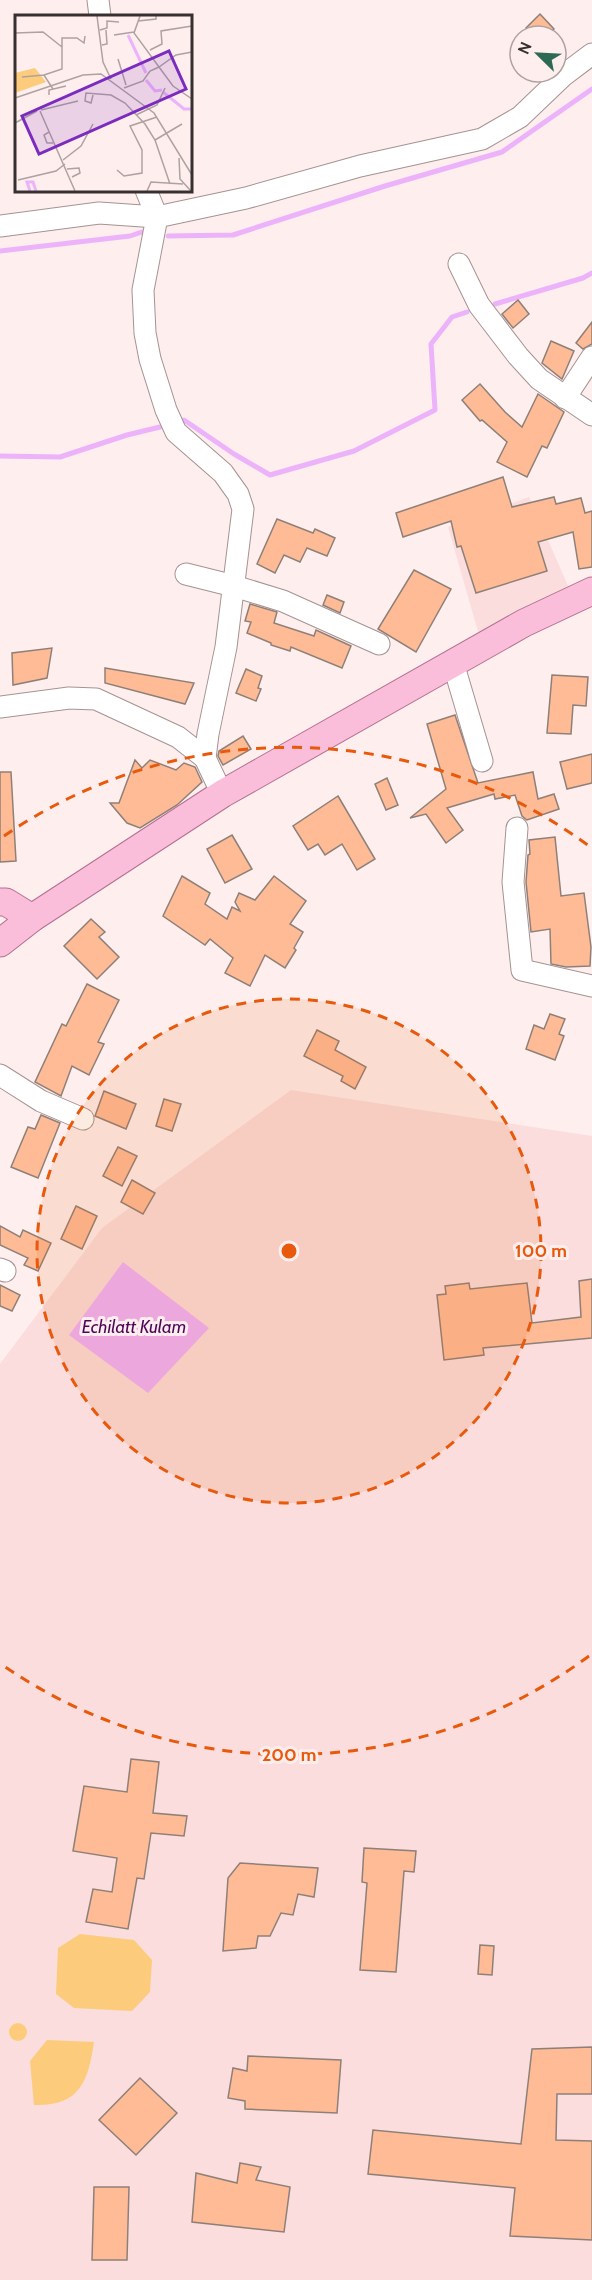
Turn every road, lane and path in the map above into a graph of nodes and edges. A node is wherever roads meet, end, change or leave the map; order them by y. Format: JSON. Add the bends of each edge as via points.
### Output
{"nodes":[{"id":1,"x":98,"y":0,"type":"edge"},
{"id":2,"x":100,"y":15,"type":"edge"},
{"id":3,"x":592,"y":54,"type":"edge"},
{"id":4,"x":147,"y":192,"type":"edge"},
{"id":5,"x":157,"y":217,"type":"junction"},
{"id":6,"x":0,"y":226,"type":"edge"},
{"id":7,"x":459,"y":264,"type":"dead end"},
{"id":8,"x":592,"y":357,"type":"edge"},
{"id":9,"x":566,"y":398,"type":"junction"},
{"id":10,"x":592,"y":414,"type":"edge"},
{"id":11,"x":186,"y":574,"type":"dead end"},
{"id":12,"x":234,"y":586,"type":"junction"},
{"id":13,"x":592,"y":591,"type":"edge"},
{"id":14,"x":379,"y":644,"type":"dead end"},
{"id":15,"x":453,"y":663,"type":"junction"},
{"id":16,"x":0,"y":707,"type":"edge"},
{"id":17,"x":206,"y":758,"type":"junction"},
{"id":18,"x":482,"y":761,"type":"dead end"},
{"id":19,"x":222,"y":794,"type":"junction"},
{"id":20,"x":517,"y":828,"type":"dead end"},
{"id":21,"x":0,"y":902,"type":"edge"},
{"id":22,"x":32,"y":918,"type":"junction"},
{"id":23,"x":0,"y":943,"type":"edge"},
{"id":24,"x":592,"y":986,"type":"edge"},
{"id":25,"x":0,"y":1075,"type":"edge"},
{"id":26,"x":83,"y":1119,"type":"dead end"}],
"edges":[{"from":1,"to":2,"type":"street"},
{"from":3,"to":5,"type":"street","via":[[520,117],[482,139]]},
{"from":4,"to":5,"type":"street"},
{"from":5,"to":6,"type":"street","via":[[99,213]]},
{"from":5,"to":12,"type":"street","via":[[143,290],[150,359],[176,432],[223,473],[238,494],[243,509]]},
{"from":7,"to":9,"type":"street","via":[[479,305],[518,356],[539,379]]},
{"from":8,"to":9,"type":"street"},
{"from":9,"to":10,"type":"street"},
{"from":11,"to":12,"type":"street"},
{"from":12,"to":14,"type":"street","via":[[283,602]]},
{"from":12,"to":17,"type":"street"},
{"from":13,"to":15,"type":"main road"},
{"from":15,"to":18,"type":"street"},
{"from":15,"to":19,"type":"main road"},
{"from":16,"to":17,"type":"street","via":[[69,698],[96,699],[178,737]]},
{"from":17,"to":19,"type":"street"},
{"from":19,"to":22,"type":"main road"},
{"from":20,"to":24,"type":"street","via":[[513,882],[522,970]]},
{"from":21,"to":22,"type":"main road"},
{"from":22,"to":23,"type":"main road"},
{"from":25,"to":26,"type":"street","via":[[41,1101]]}]}
